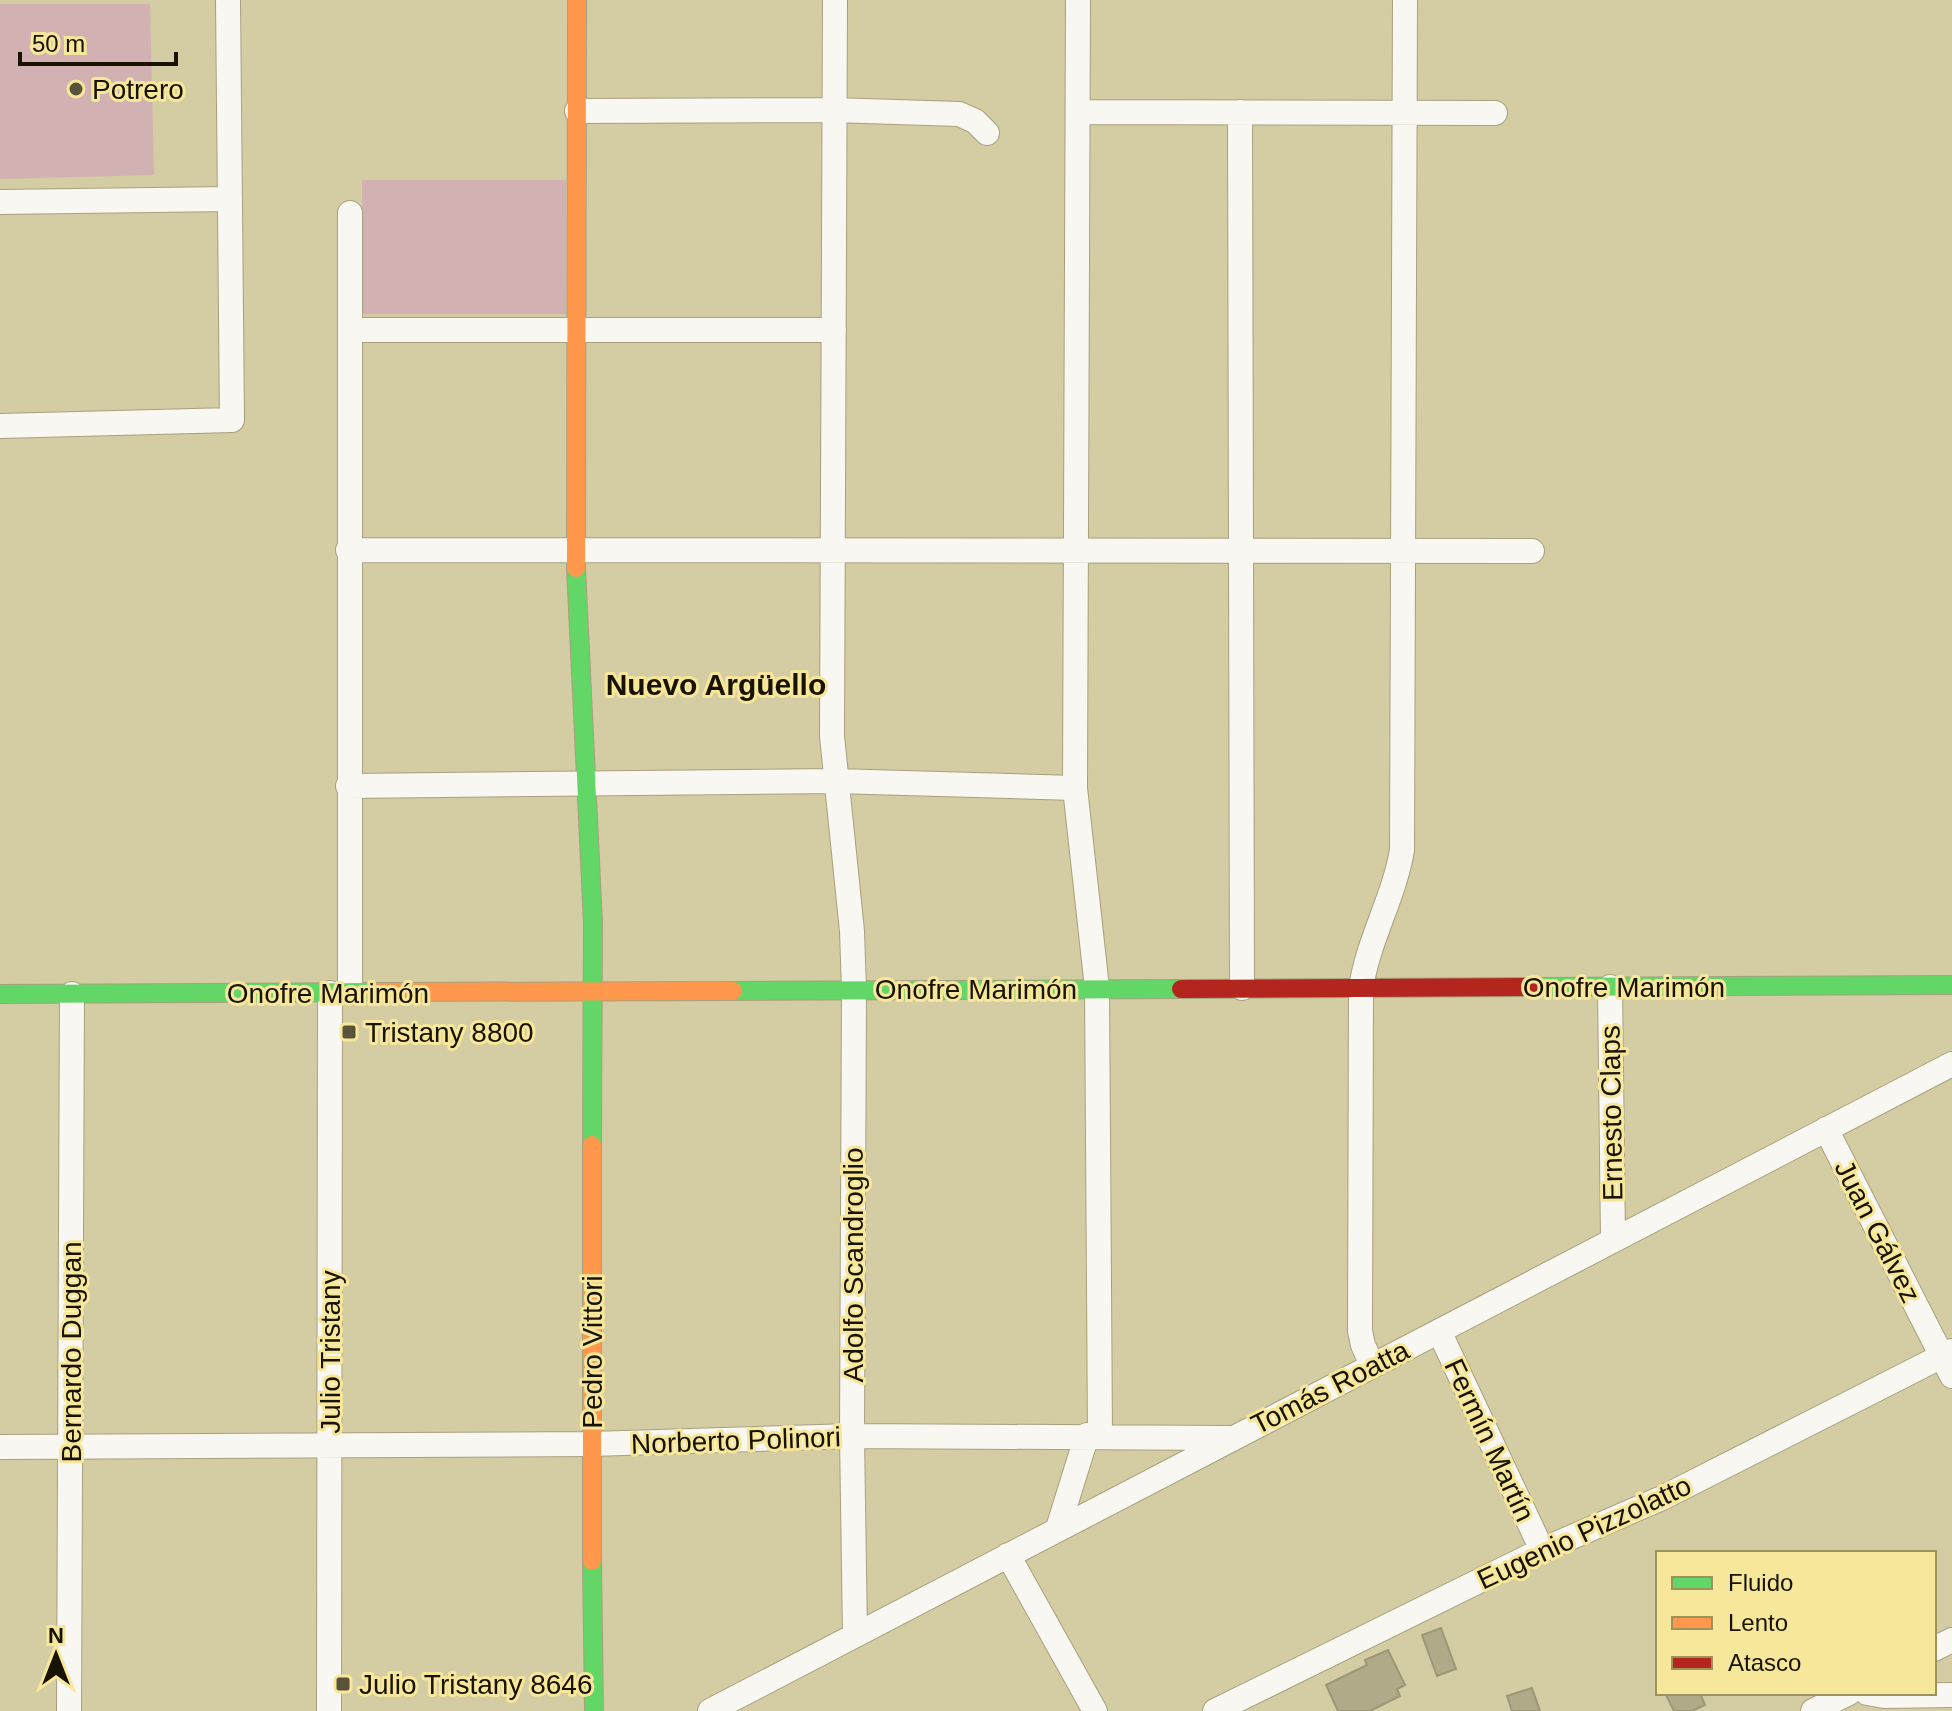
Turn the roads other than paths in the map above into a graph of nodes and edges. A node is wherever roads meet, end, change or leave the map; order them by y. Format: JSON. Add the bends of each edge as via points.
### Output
{"nodes":[{"id":1,"x":228,"y":0,"type":"edge"},
{"id":2,"x":577,"y":0,"type":"edge"},
{"id":3,"x":835,"y":0,"type":"edge"},
{"id":4,"x":1078,"y":0,"type":"edge"},
{"id":5,"x":1405,"y":0,"type":"edge"},
{"id":6,"x":833,"y":110,"type":"junction"},
{"id":7,"x":577,"y":111,"type":"junction"},
{"id":8,"x":1080,"y":112,"type":"junction"},
{"id":9,"x":1240,"y":112,"type":"junction"},
{"id":10,"x":1406,"y":112,"type":"junction"},
{"id":11,"x":1495,"y":113,"type":"dead end"},
{"id":12,"x":987,"y":133,"type":"dead end"},
{"id":13,"x":230,"y":199,"type":"junction"},
{"id":14,"x":0,"y":202,"type":"edge"},
{"id":15,"x":350,"y":213,"type":"dead end"},
{"id":16,"x":351,"y":330,"type":"junction"},
{"id":17,"x":577,"y":330,"type":"junction"},
{"id":18,"x":834,"y":330,"type":"junction"},
{"id":19,"x":0,"y":426,"type":"edge"},
{"id":20,"x":348,"y":550,"type":"junction"},
{"id":21,"x":1532,"y":551,"type":"dead end"},
{"id":22,"x":575,"y":552,"type":"junction"},
{"id":23,"x":833,"y":552,"type":"junction"},
{"id":24,"x":1075,"y":552,"type":"junction"},
{"id":25,"x":1242,"y":552,"type":"junction"},
{"id":26,"x":1404,"y":552,"type":"junction"},
{"id":27,"x":835,"y":781,"type":"junction"},
{"id":28,"x":586,"y":785,"type":"junction"},
{"id":29,"x":348,"y":786,"type":"junction"},
{"id":30,"x":1075,"y":788,"type":"junction"},
{"id":31,"x":1952,"y":985,"type":"edge"},
{"id":32,"x":1610,"y":987,"type":"junction"},
{"id":33,"x":1097,"y":988,"type":"junction"},
{"id":34,"x":1242,"y":988,"type":"junction"},
{"id":35,"x":1361,"y":988,"type":"junction"},
{"id":36,"x":854,"y":990,"type":"junction"},
{"id":37,"x":340,"y":993,"type":"junction"},
{"id":38,"x":594,"y":993,"type":"junction"},
{"id":39,"x":0,"y":994,"type":"edge"},
{"id":40,"x":72,"y":994,"type":"junction"},
{"id":41,"x":1952,"y":1064,"type":"edge"},
{"id":42,"x":1826,"y":1129,"type":"junction"},
{"id":43,"x":1613,"y":1240,"type":"junction"},
{"id":44,"x":1439,"y":1331,"type":"junction"},
{"id":45,"x":1949,"y":1361,"type":"edge"},
{"id":46,"x":1372,"y":1365,"type":"junction"},
{"id":47,"x":1093,"y":1435,"type":"junction"},
{"id":48,"x":852,"y":1436,"type":"junction"},
{"id":49,"x":1231,"y":1438,"type":"junction"},
{"id":50,"x":591,"y":1444,"type":"junction"},
{"id":51,"x":0,"y":1447,"type":"edge"},
{"id":52,"x":71,"y":1447,"type":"junction"},
{"id":53,"x":331,"y":1447,"type":"junction"},
{"id":54,"x":1058,"y":1528,"type":"junction"},
{"id":55,"x":1542,"y":1550,"type":"junction"},
{"id":56,"x":1008,"y":1555,"type":"junction"},
{"id":57,"x":855,"y":1635,"type":"junction"},
{"id":58,"x":1845,"y":1695,"type":"edge"},
{"id":59,"x":1878,"y":1695,"type":"edge"},
{"id":60,"x":1952,"y":1695,"type":"edge"},
{"id":61,"x":69,"y":1711,"type":"edge"},
{"id":62,"x":329,"y":1711,"type":"edge"},
{"id":63,"x":594,"y":1711,"type":"edge"},
{"id":64,"x":710,"y":1711,"type":"edge"},
{"id":65,"x":1095,"y":1711,"type":"edge"},
{"id":66,"x":1215,"y":1711,"type":"edge"},
{"id":67,"x":1813,"y":1711,"type":"edge"}],
"edges":[{"from":1,"to":13,"type":"street"},
{"from":2,"to":7,"type":"street","name":"Pedro Vittori"},
{"from":3,"to":6,"type":"street","name":"Adolfo Scandroglio"},
{"from":4,"to":8,"type":"street"},
{"from":5,"to":10,"type":"street"},
{"from":6,"to":7,"type":"street"},
{"from":6,"to":12,"type":"street","via":[[959,114]]},
{"from":6,"to":18,"type":"street","name":"Adolfo Scandroglio"},
{"from":7,"to":17,"type":"street","name":"Pedro Vittori"},
{"from":8,"to":9,"type":"street"},
{"from":8,"to":24,"type":"street"},
{"from":9,"to":10,"type":"street"},
{"from":9,"to":25,"type":"street"},
{"from":10,"to":11,"type":"street"},
{"from":10,"to":26,"type":"street"},
{"from":13,"to":14,"type":"street"},
{"from":13,"to":19,"type":"street","via":[[232,420]]},
{"from":15,"to":16,"type":"street","name":"Julio Tristany"},
{"from":16,"to":17,"type":"street"},
{"from":16,"to":20,"type":"street","name":"Julio Tristany"},
{"from":17,"to":18,"type":"street"},
{"from":17,"to":22,"type":"street","name":"Pedro Vittori"},
{"from":18,"to":23,"type":"street","name":"Adolfo Scandroglio"},
{"from":20,"to":22,"type":"street"},
{"from":20,"to":29,"type":"street","name":"Julio Tristany"},
{"from":21,"to":26,"type":"street"},
{"from":22,"to":23,"type":"street"},
{"from":22,"to":28,"type":"street","name":"Pedro Vittori"},
{"from":23,"to":24,"type":"street"},
{"from":23,"to":27,"type":"street","name":"Adolfo Scandroglio"},
{"from":24,"to":25,"type":"street"},
{"from":24,"to":30,"type":"street"},
{"from":25,"to":26,"type":"street"},
{"from":25,"to":34,"type":"street"},
{"from":26,"to":35,"type":"street","via":[[1402,850]]},
{"from":27,"to":28,"type":"street"},
{"from":27,"to":30,"type":"street"},
{"from":27,"to":36,"type":"street","name":"Adolfo Scandroglio"},
{"from":28,"to":29,"type":"street"},
{"from":28,"to":38,"type":"street","name":"Pedro Vittori"},
{"from":29,"to":37,"type":"street","name":"Julio Tristany"},
{"from":30,"to":33,"type":"street"},
{"from":31,"to":32,"type":"street","name":"Onofre Marimón"},
{"from":32,"to":35,"type":"street","name":"Onofre Marimón"},
{"from":32,"to":43,"type":"street","name":"Ernesto Claps"},
{"from":33,"to":34,"type":"street","name":"Onofre Marimón"},
{"from":33,"to":36,"type":"street","name":"Onofre Marimón"},
{"from":33,"to":47,"type":"street"},
{"from":34,"to":35,"type":"street","name":"Onofre Marimón"},
{"from":35,"to":46,"type":"street","via":[[1360,1331]]},
{"from":36,"to":38,"type":"street","name":"Onofre Marimón"},
{"from":36,"to":48,"type":"street","name":"Adolfo Scandroglio"},
{"from":37,"to":38,"type":"street","name":"Onofre Marimón"},
{"from":37,"to":40,"type":"street","name":"Onofre Marimón"},
{"from":37,"to":53,"type":"street","name":"Julio Tristany"},
{"from":38,"to":50,"type":"street","name":"Pedro Vittori"},
{"from":39,"to":40,"type":"street","name":"Onofre Marimón"},
{"from":40,"to":52,"type":"street","name":"Bernardo Duggan"},
{"from":41,"to":42,"type":"street","name":"Tomás Roatta"},
{"from":42,"to":43,"type":"street","name":"Tomás Roatta"},
{"from":42,"to":45,"type":"street","name":"Juan Gálvez"},
{"from":43,"to":44,"type":"street","name":"Tomás Roatta"},
{"from":44,"to":46,"type":"street","name":"Tomás Roatta"},
{"from":44,"to":55,"type":"street","name":"Fermín Martín"},
{"from":45,"to":55,"type":"street","name":"Eugenio Pizzolatto"},
{"from":46,"to":49,"type":"street","name":"Tomás Roatta"},
{"from":47,"to":48,"type":"street","name":"Norberto Polinori"},
{"from":47,"to":49,"type":"street","name":"Norberto Polinori"},
{"from":47,"to":54,"type":"street"},
{"from":48,"to":50,"type":"street","name":"Norberto Polinori"},
{"from":48,"to":57,"type":"street","name":"Adolfo Scandroglio"},
{"from":49,"to":54,"type":"street","name":"Tomás Roatta"},
{"from":50,"to":53,"type":"street","name":"Norberto Polinori"},
{"from":50,"to":63,"type":"street","name":"Pedro Vittori"},
{"from":51,"to":52,"type":"street","name":"Norberto Polinori"},
{"from":52,"to":53,"type":"street","name":"Norberto Polinori"},
{"from":52,"to":61,"type":"street","name":"Bernardo Duggan"},
{"from":53,"to":62,"type":"street","name":"Julio Tristany"},
{"from":54,"to":56,"type":"street","name":"Tomás Roatta"},
{"from":55,"to":66,"type":"street","name":"Eugenio Pizzolatto"},
{"from":56,"to":57,"type":"street","name":"Tomás Roatta"},
{"from":56,"to":65,"type":"street"},
{"from":57,"to":64,"type":"street","name":"Tomás Roatta"},
{"from":58,"to":67,"type":"street"},
{"from":59,"to":60,"type":"street"}]}
